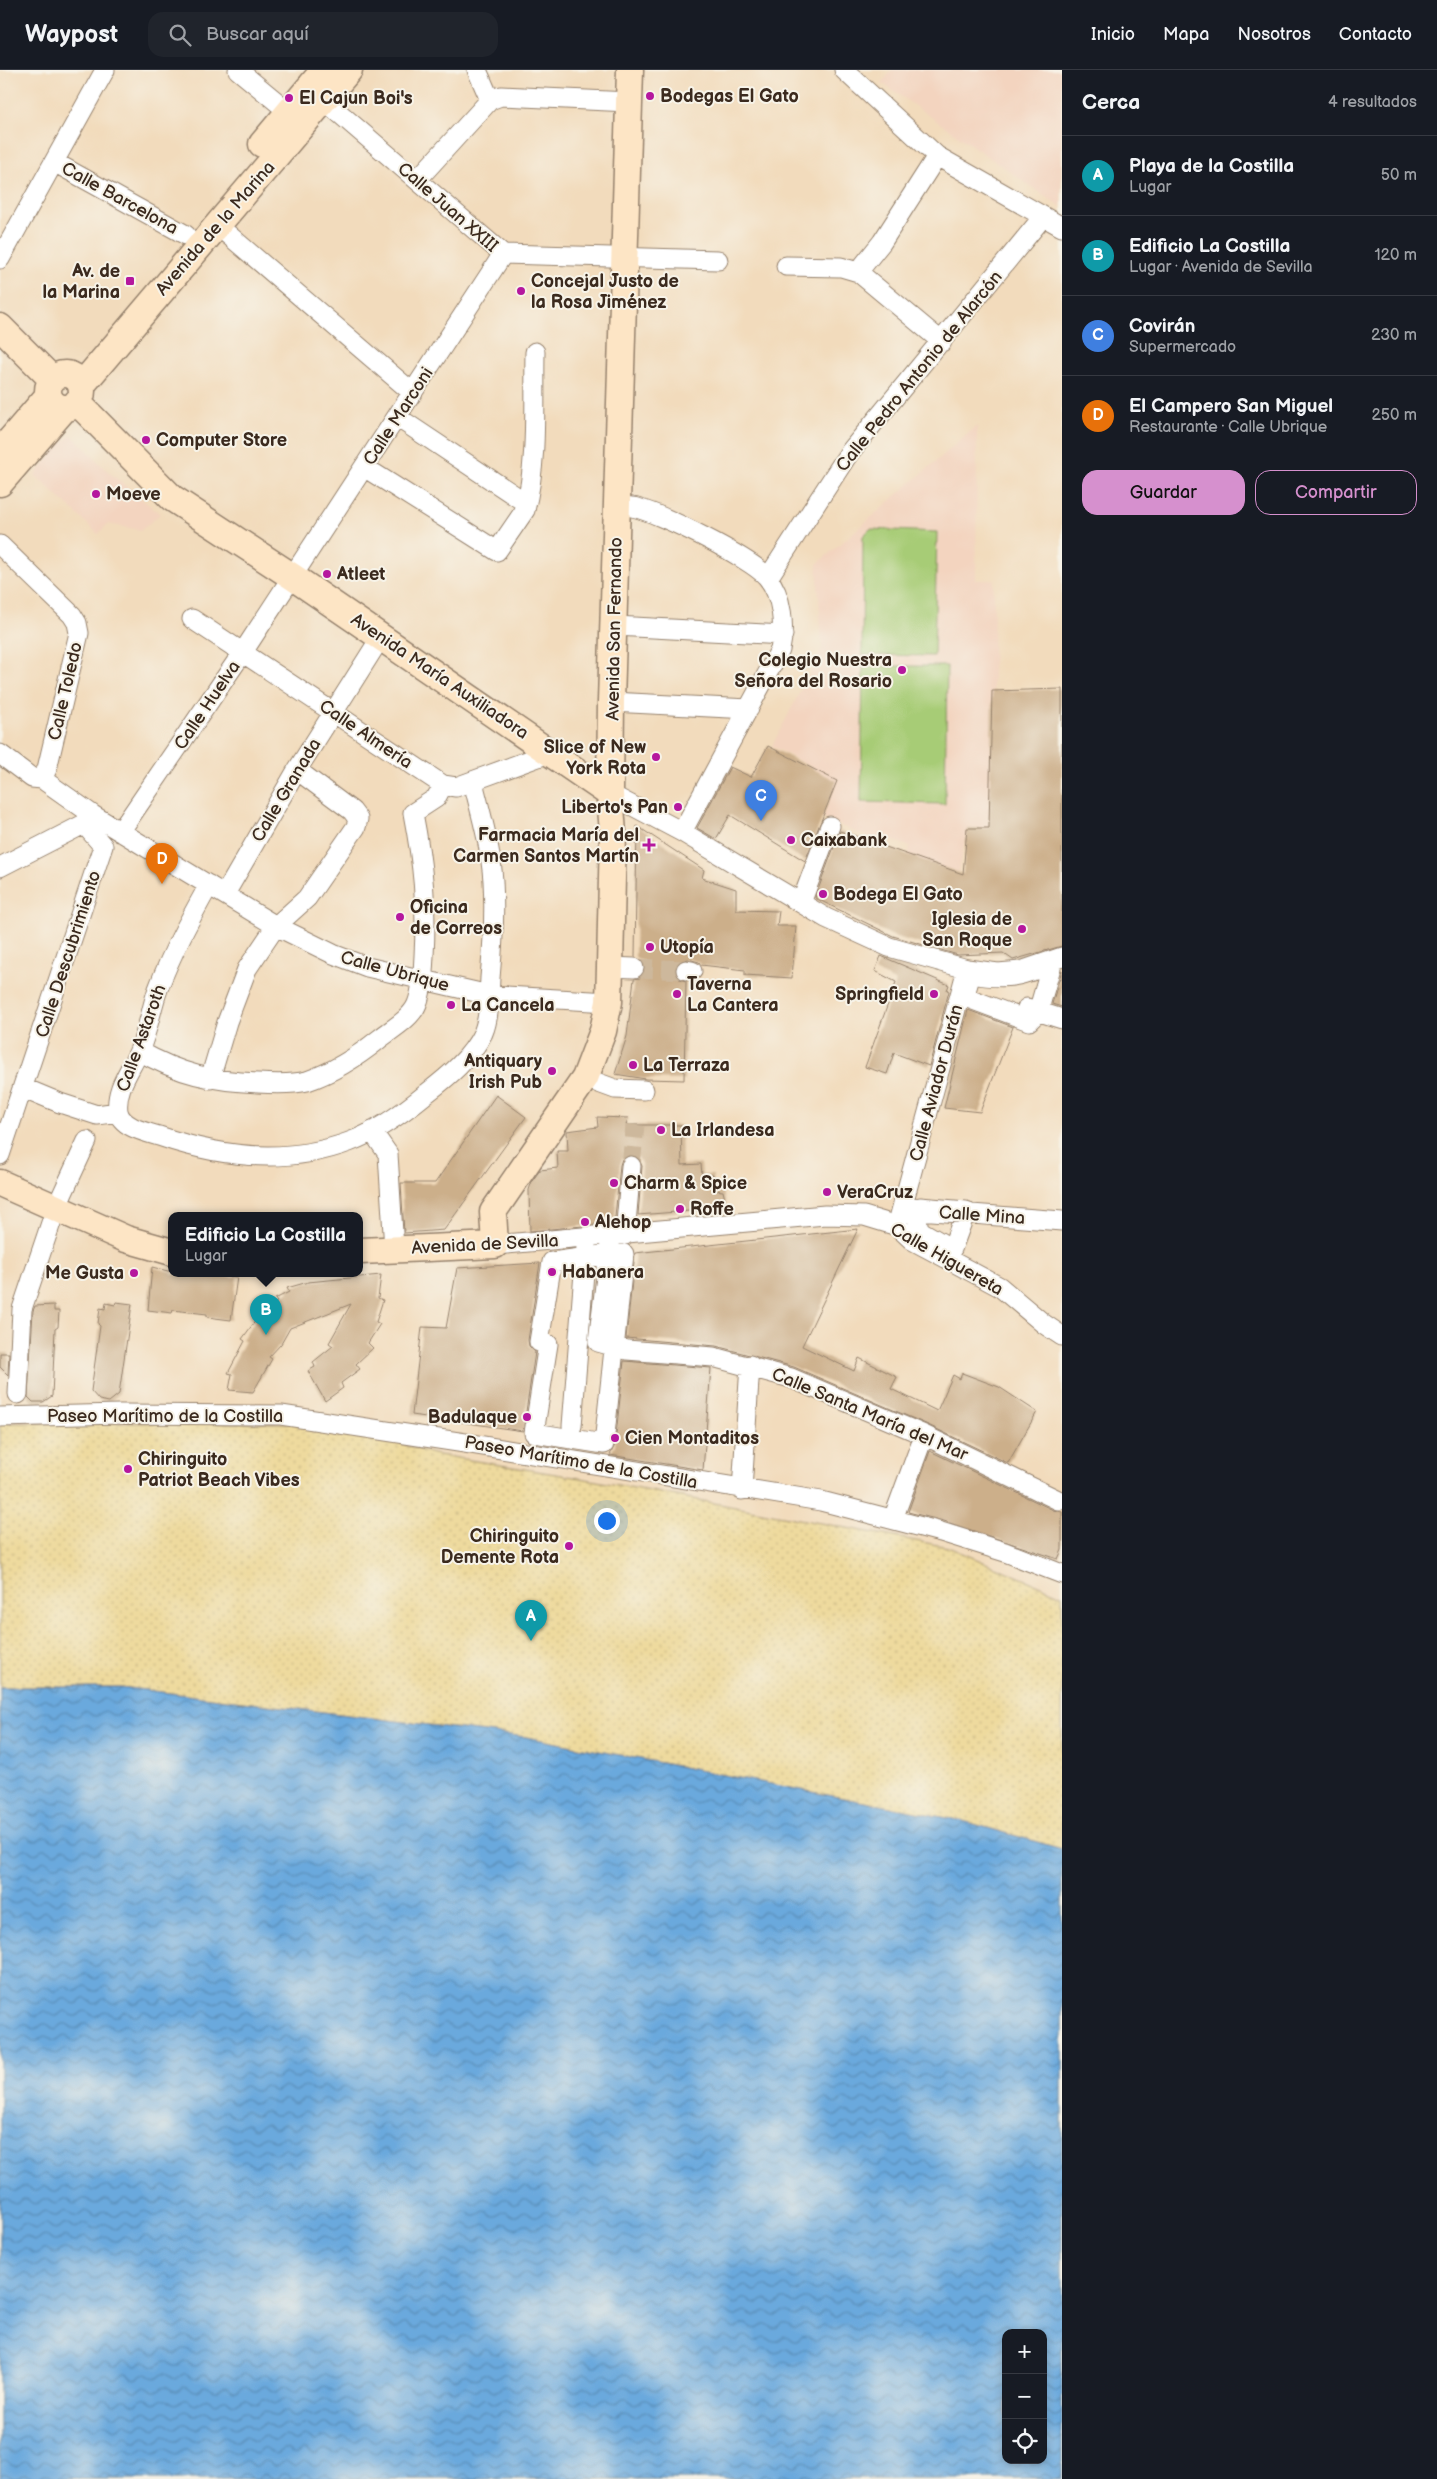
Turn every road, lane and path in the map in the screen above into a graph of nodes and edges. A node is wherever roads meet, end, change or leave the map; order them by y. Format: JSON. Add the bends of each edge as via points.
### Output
{"nodes":[{"id":1,"x":106,"y":70,"type":"edge"},
{"id":2,"x":238,"y":70,"type":"edge"},
{"id":3,"x":324,"y":70,"type":"edge"},
{"id":4,"x":349,"y":70,"type":"edge"},
{"id":5,"x":477,"y":70,"type":"edge"},
{"id":6,"x":630,"y":70,"type":"edge"},
{"id":7,"x":844,"y":70,"type":"edge"},
{"id":8,"x":324,"y":100,"type":"junction"},
{"id":9,"x":490,"y":100,"type":"junction"},
{"id":10,"x":629,"y":102,"type":"junction"},
{"id":11,"x":289,"y":112,"type":"junction"},
{"id":12,"x":937,"y":156,"type":"junction"},
{"id":13,"x":54,"y":162,"type":"junction"},
{"id":14,"x":417,"y":180,"type":"junction"},
{"id":15,"x":1042,"y":218,"type":"junction"},
{"id":16,"x":217,"y":225,"type":"junction"},
{"id":17,"x":1062,"y":227,"type":"edge"},
{"id":18,"x":186,"y":235,"type":"junction"},
{"id":19,"x":503,"y":254,"type":"junction"},
{"id":20,"x":624,"y":257,"type":"junction"},
{"id":21,"x":0,"y":259,"type":"edge"},
{"id":22,"x":718,"y":260,"type":"dead end"},
{"id":23,"x":786,"y":266,"type":"dead end"},
{"id":24,"x":858,"y":272,"type":"junction"},
{"id":25,"x":0,"y":327,"type":"edge"},
{"id":26,"x":942,"y":342,"type":"junction"},
{"id":27,"x":535,"y":352,"type":"dead end"},
{"id":28,"x":65,"y":391,"type":"junction"},
{"id":29,"x":413,"y":393,"type":"junction"},
{"id":30,"x":397,"y":417,"type":"junction"},
{"id":31,"x":0,"y":452,"type":"edge"},
{"id":32,"x":364,"y":467,"type":"junction"},
{"id":33,"x":0,"y":483,"type":"edge"},
{"id":34,"x":527,"y":497,"type":"junction"},
{"id":35,"x":617,"y":506,"type":"junction"},
{"id":36,"x":0,"y":545,"type":"edge"},
{"id":37,"x":293,"y":577,"type":"junction"},
{"id":38,"x":768,"y":578,"type":"junction"},
{"id":39,"x":192,"y":620,"type":"dead end"},
{"id":40,"x":615,"y":626,"type":"junction"},
{"id":41,"x":783,"y":634,"type":"junction"},
{"id":42,"x":381,"y":636,"type":"junction"},
{"id":43,"x":243,"y":652,"type":"junction"},
{"id":44,"x":611,"y":702,"type":"junction"},
{"id":45,"x":749,"y":709,"type":"junction"},
{"id":46,"x":334,"y":712,"type":"junction"},
{"id":47,"x":552,"y":752,"type":"junction"},
{"id":48,"x":0,"y":754,"type":"edge"},
{"id":49,"x":297,"y":770,"type":"junction"},
{"id":50,"x":42,"y":778,"type":"junction"},
{"id":51,"x":473,"y":782,"type":"junction"},
{"id":52,"x":443,"y":785,"type":"junction"},
{"id":53,"x":610,"y":794,"type":"junction"},
{"id":54,"x":88,"y":820,"type":"junction"},
{"id":55,"x":830,"y":826,"type":"dead end"},
{"id":56,"x":120,"y":832,"type":"junction"},
{"id":57,"x":682,"y":832,"type":"junction"},
{"id":58,"x":0,"y":867,"type":"edge"},
{"id":59,"x":209,"y":885,"type":"junction"},
{"id":60,"x":225,"y":894,"type":"junction"},
{"id":61,"x":801,"y":903,"type":"junction"},
{"id":62,"x":276,"y":926,"type":"junction"},
{"id":63,"x":1052,"y":961,"type":"edge"},
{"id":64,"x":967,"y":969,"type":"junction"},
{"id":65,"x":422,"y":980,"type":"junction"},
{"id":66,"x":964,"y":988,"type":"junction"},
{"id":67,"x":489,"y":995,"type":"junction"},
{"id":68,"x":609,"y":1002,"type":"junction"},
{"id":69,"x":1036,"y":1011,"type":"junction"},
{"id":70,"x":1062,"y":1019,"type":"edge"},
{"id":71,"x":139,"y":1051,"type":"junction"},
{"id":72,"x":585,"y":1078,"type":"junction"},
{"id":73,"x":210,"y":1079,"type":"junction"},
{"id":74,"x":24,"y":1089,"type":"junction"},
{"id":75,"x":644,"y":1090,"type":"dead end"},
{"id":76,"x":118,"y":1112,"type":"junction"},
{"id":77,"x":372,"y":1130,"type":"junction"},
{"id":78,"x":87,"y":1141,"type":"dead end"},
{"id":79,"x":0,"y":1156,"type":"edge"},
{"id":80,"x":631,"y":1166,"type":"tunnel mouth"},
{"id":81,"x":0,"y":1183,"type":"edge"},
{"id":82,"x":911,"y":1206,"type":"junction"},
{"id":83,"x":56,"y":1208,"type":"junction"},
{"id":84,"x":966,"y":1214,"type":"junction"},
{"id":85,"x":1062,"y":1221,"type":"edge"},
{"id":86,"x":897,"y":1226,"type":"junction"},
{"id":87,"x":586,"y":1238,"type":"junction"},
{"id":88,"x":615,"y":1242,"type":"junction"},
{"id":89,"x":495,"y":1245,"type":"junction"},
{"id":90,"x":394,"y":1249,"type":"junction"},
{"id":91,"x":168,"y":1251,"type":"edge"},
{"id":92,"x":363,"y":1251,"type":"edge"},
{"id":93,"x":585,"y":1258,"type":"junction"},
{"id":94,"x":1062,"y":1336,"type":"edge"},
{"id":95,"x":614,"y":1346,"type":"junction"},
{"id":96,"x":750,"y":1365,"type":"junction"},
{"id":97,"x":18,"y":1394,"type":"dead end"},
{"id":98,"x":0,"y":1417,"type":"edge"},
{"id":99,"x":572,"y":1426,"type":"dead end"},
{"id":100,"x":924,"y":1435,"type":"junction"},
{"id":101,"x":742,"y":1490,"type":"junction"},
{"id":102,"x":1058,"y":1500,"type":"dead end"},
{"id":103,"x":893,"y":1519,"type":"junction"},
{"id":104,"x":1062,"y":1574,"type":"edge"}],
"edges":[{"from":1,"to":13,"type":"street"},
{"from":2,"to":11,"type":"street"},
{"from":3,"to":11,"type":"street","name":"Avenida de la Marina"},
{"from":4,"to":8,"type":"street","name":"Avenida de la Marina"},
{"from":5,"to":9,"type":"street"},
{"from":6,"to":10,"type":"street","name":"Avenida San Fernando"},
{"from":7,"to":12,"type":"street"},
{"from":8,"to":14,"type":"street","name":"Calle Juan XXIII"},
{"from":8,"to":16,"type":"street","name":"Avenida de la Marina"},
{"from":9,"to":10,"type":"street","via":[[501,96]]},
{"from":9,"to":14,"type":"street"},
{"from":10,"to":20,"type":"street","name":"Avenida San Fernando"},
{"from":11,"to":18,"type":"street","name":"Avenida de la Marina"},
{"from":12,"to":15,"type":"street"},
{"from":12,"to":24,"type":"street","via":[[882,242]]},
{"from":13,"to":18,"type":"street","name":"Calle Barcelona"},
{"from":13,"to":21,"type":"street"},
{"from":14,"to":19,"type":"street","name":"Calle Juan XXIII"},
{"from":15,"to":17,"type":"street"},
{"from":15,"to":26,"type":"street","name":"Calle Pedro Antonio de Alarcón"},
{"from":16,"to":28,"type":"street","name":"Avenida de la Marina"},
{"from":16,"to":29,"type":"street"},
{"from":18,"to":28,"type":"street","name":"Avenida de la Marina"},
{"from":19,"to":20,"type":"street","name":"Calle Juan XXIII"},
{"from":19,"to":29,"type":"street","name":"Calle Marconi"},
{"from":20,"to":22,"type":"street","name":"Calle Juan XXIII"},
{"from":20,"to":35,"type":"street","name":"Avenida San Fernando"},
{"from":23,"to":24,"type":"street","via":[[841,267]]},
{"from":24,"to":26,"type":"street"},
{"from":25,"to":28,"type":"street","name":"Avenida María Auxiliadora"},
{"from":26,"to":38,"type":"street","name":"Calle Pedro Antonio de Alarcón","via":[[849,453]]},
{"from":27,"to":34,"type":"street","via":[[532,469]]},
{"from":28,"to":31,"type":"street","name":"Avenida de la Marina"},
{"from":28,"to":33,"type":"street","name":"Avenida de la Marina"},
{"from":28,"to":37,"type":"street","name":"Avenida María Auxiliadora","via":[[172,498]]},
{"from":29,"to":30,"type":"street","name":"Calle Marconi"},
{"from":30,"to":32,"type":"street","name":"Calle Marconi"},
{"from":30,"to":34,"type":"street"},
{"from":32,"to":34,"type":"street","via":[[497,551],[524,510]]},
{"from":32,"to":37,"type":"street","name":"Calle Marconi"},
{"from":35,"to":38,"type":"street","via":[[633,507],[692,531],[748,561]]},
{"from":35,"to":40,"type":"street","name":"Avenida San Fernando"},
{"from":36,"to":50,"type":"street","name":"Calle Toledo","via":[[78,623],[79,633],[47,769]]},
{"from":37,"to":42,"type":"street","name":"Avenida María Auxiliadora"},
{"from":37,"to":43,"type":"street","name":"Calle Huelva"},
{"from":38,"to":41,"type":"street","via":[[780,603]]},
{"from":39,"to":43,"type":"street","name":"Calle Almería"},
{"from":40,"to":41,"type":"street"},
{"from":40,"to":44,"type":"street","name":"Avenida San Fernando"},
{"from":41,"to":45,"type":"street","via":[[780,650]]},
{"from":42,"to":46,"type":"street","name":"Calle Granada"},
{"from":42,"to":47,"type":"street","name":"Avenida María Auxiliadora"},
{"from":43,"to":46,"type":"street","name":"Calle Almería"},
{"from":43,"to":56,"type":"street","name":"Calle Huelva"},
{"from":44,"to":45,"type":"street"},
{"from":44,"to":53,"type":"street","name":"Avenida San Fernando"},
{"from":45,"to":57,"type":"street"},
{"from":46,"to":49,"type":"street","name":"Calle Granada"},
{"from":46,"to":52,"type":"street","name":"Calle Almería"},
{"from":47,"to":51,"type":"street"},
{"from":47,"to":53,"type":"street","name":"Avenida María Auxiliadora"},
{"from":48,"to":50,"type":"street","via":[[32,778]]},
{"from":49,"to":60,"type":"street","name":"Calle Granada"},
{"from":49,"to":62,"type":"street","via":[[358,819],[356,827],[307,898]]},
{"from":50,"to":54,"type":"street"},
{"from":51,"to":52,"type":"street","via":[[456,787]]},
{"from":51,"to":67,"type":"street","name":"Calle Astaroth","via":[[493,879],[494,929]]},
{"from":52,"to":65,"type":"street","via":[[436,798],[413,813],[425,884]]},
{"from":53,"to":57,"type":"street","name":"Avenida María Auxiliadora"},
{"from":53,"to":68,"type":"street","name":"Avenida San Fernando","via":[[622,968]]},
{"from":54,"to":56,"type":"street","name":"Calle Ubrique"},
{"from":54,"to":58,"type":"street"},
{"from":54,"to":74,"type":"street","name":"Calle Descubrimiento","via":[[103,846]]},
{"from":55,"to":61,"type":"street"},
{"from":56,"to":59,"type":"street","name":"Calle Ubrique"},
{"from":57,"to":61,"type":"street","name":"Avenida María Auxiliadora"},
{"from":59,"to":60,"type":"street","name":"Calle Ubrique"},
{"from":59,"to":71,"type":"street","name":"Calle Astaroth","via":[[178,941]]},
{"from":60,"to":62,"type":"street","name":"Calle Ubrique"},
{"from":61,"to":64,"type":"street","name":"Avenida María Auxiliadora","via":[[889,947]]},
{"from":62,"to":65,"type":"street","name":"Calle Ubrique","via":[[367,967]]},
{"from":62,"to":73,"type":"street","via":[[247,969]]},
{"from":63,"to":64,"type":"street","name":"Avenida María Auxiliadora","via":[[1020,971],[998,973]]},
{"from":63,"to":66,"type":"street","via":[[1034,972],[1007,978],[971,974]]},
{"from":63,"to":69,"type":"street"},
{"from":64,"to":66,"type":"street","name":"Calle Aviador Durán"},
{"from":65,"to":67,"type":"street","name":"Calle Ubrique"},
{"from":65,"to":73,"type":"street","via":[[416,1005],[401,1022],[333,1071],[305,1081],[278,1084]]},
{"from":66,"to":69,"type":"street","via":[[968,998],[1029,1021]]},
{"from":66,"to":82,"type":"street","name":"Calle Aviador Durán"},
{"from":67,"to":68,"type":"street","name":"Calle Ubrique"},
{"from":67,"to":77,"type":"street","name":"Calle Astaroth","via":[[484,1030],[473,1051],[447,1078],[413,1105]]},
{"from":68,"to":72,"type":"street","name":"Avenida San Fernando","via":[[603,1031]]},
{"from":69,"to":70,"type":"street"},
{"from":71,"to":73,"type":"street","via":[[188,1074]]},
{"from":71,"to":76,"type":"street","name":"Calle Astaroth","via":[[119,1094]]},
{"from":72,"to":75,"type":"street","via":[[615,1088]]},
{"from":72,"to":89,"type":"street","name":"Avenida San Fernando","via":[[494,1212]]},
{"from":74,"to":76,"type":"street","via":[[97,1114]]},
{"from":74,"to":79,"type":"street"},
{"from":76,"to":77,"type":"street","name":"Calle Astaroth","via":[[124,1122],[137,1129],[190,1147],[236,1154],[283,1156],[320,1150],[351,1142]]},
{"from":77,"to":90,"type":"street","via":[[388,1154]]},
{"from":78,"to":83,"type":"street"},
{"from":80,"to":88,"type":"street"},
{"from":81,"to":83,"type":"street"},
{"from":82,"to":84,"type":"street","name":"Calle Mina"},
{"from":82,"to":84,"type":"street","via":[[919,1230],[952,1249]]},
{"from":82,"to":86,"type":"street","name":"Calle Aviador Durán"},
{"from":83,"to":91,"type":"street","via":[[126,1238]]},
{"from":83,"to":97,"type":"street","via":[[22,1309]]},
{"from":84,"to":85,"type":"street","name":"Calle Mina"},
{"from":86,"to":88,"type":"street","name":"Calle Higuereta","via":[[864,1216],[826,1215]]},
{"from":86,"to":94,"type":"street","name":"Calle Higuereta","via":[[912,1240],[1000,1287]]},
{"from":87,"to":88,"type":"street","name":"Avenida de Sevilla"},
{"from":87,"to":89,"type":"street","name":"Avenida de Sevilla"},
{"from":87,"to":93,"type":"street"},
{"from":88,"to":93,"type":"street"},
{"from":88,"to":95,"type":"street","via":[[624,1254]]},
{"from":89,"to":90,"type":"street","name":"Avenida de Sevilla"},
{"from":90,"to":92,"type":"street","name":"Avenida de Sevilla"},
{"from":93,"to":95,"type":"street","via":[[552,1262],[539,1342],[548,1344],[534,1433],[604,1444]]},
{"from":93,"to":99,"type":"street"},
{"from":95,"to":96,"type":"street","name":"Calle Santa María del Mar","via":[[627,1350],[713,1357]]},
{"from":96,"to":100,"type":"street","name":"Calle Santa María del Mar","via":[[791,1378]]},
{"from":96,"to":101,"type":"street"},
{"from":98,"to":101,"type":"street","name":"Paseo Marítimo de la Costilla","via":[[281,1415],[558,1457]]},
{"from":100,"to":102,"type":"street","name":"Calle Santa María del Mar"},
{"from":100,"to":103,"type":"street"},
{"from":101,"to":103,"type":"street","name":"Paseo Marítimo de la Costilla","via":[[820,1501]]},
{"from":103,"to":104,"type":"street","name":"Paseo Marítimo de la Costilla","via":[[1004,1552]]}]}
